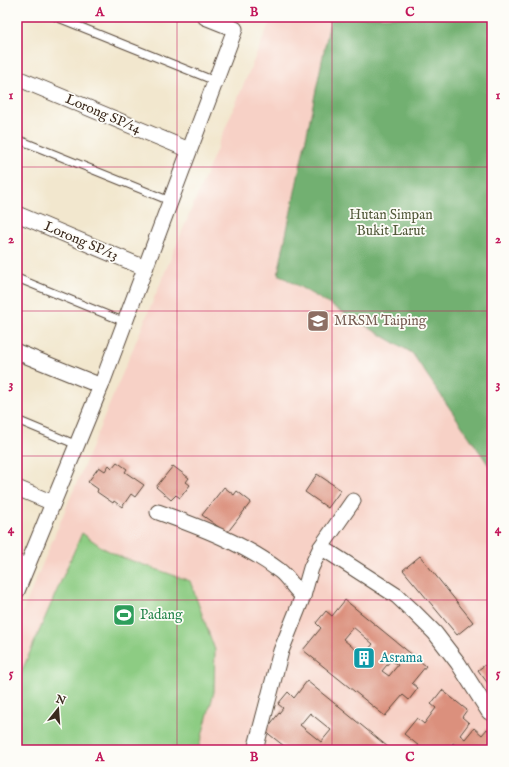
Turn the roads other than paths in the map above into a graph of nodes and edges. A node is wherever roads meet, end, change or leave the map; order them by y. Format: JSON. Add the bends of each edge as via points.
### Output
{"nodes":[{"id":1,"x":56,"y":17,"type":"edge"},
{"id":2,"x":205,"y":17,"type":"edge"},
{"id":3,"x":17,"y":78,"type":"edge"},
{"id":4,"x":215,"y":81,"type":"junction"},
{"id":5,"x":17,"y":139,"type":"edge"},
{"id":6,"x":189,"y":150,"type":"junction"},
{"id":7,"x":170,"y":201,"type":"junction"},
{"id":8,"x":17,"y":214,"type":"edge"},
{"id":9,"x":145,"y":268,"type":"junction"},
{"id":10,"x":17,"y":278,"type":"edge"},
{"id":11,"x":125,"y":322,"type":"junction"},
{"id":12,"x":17,"y":352,"type":"edge"},
{"id":13,"x":101,"y":386,"type":"junction"},
{"id":14,"x":17,"y":420,"type":"edge"},
{"id":15,"x":77,"y":445,"type":"junction"},
{"id":16,"x":17,"y":488,"type":"edge"},
{"id":17,"x":353,"y":501,"type":"dead end"},
{"id":18,"x":53,"y":503,"type":"junction"},
{"id":19,"x":158,"y":512,"type":"dead end"},
{"id":20,"x":321,"y":547,"type":"junction"},
{"id":21,"x":23,"y":560,"type":"edge"},
{"id":22,"x":17,"y":591,"type":"edge"},
{"id":23,"x":303,"y":596,"type":"junction"},
{"id":24,"x":489,"y":712,"type":"dead end"},
{"id":25,"x":255,"y":750,"type":"edge"}],
"edges":[{"from":1,"to":4,"type":"lane"},
{"from":2,"to":4,"type":"street","via":[[235,29]]},
{"from":3,"to":6,"type":"street","name":"Lorong SP/14"},
{"from":4,"to":6,"type":"street"},
{"from":5,"to":7,"type":"lane"},
{"from":6,"to":7,"type":"street"},
{"from":7,"to":9,"type":"street"},
{"from":8,"to":9,"type":"street","name":"Lorong SP/13"},
{"from":9,"to":11,"type":"street"},
{"from":10,"to":11,"type":"lane"},
{"from":11,"to":13,"type":"street"},
{"from":12,"to":13,"type":"street"},
{"from":13,"to":15,"type":"street"},
{"from":14,"to":15,"type":"lane"},
{"from":15,"to":18,"type":"street"},
{"from":16,"to":18,"type":"street"},
{"from":17,"to":20,"type":"street"},
{"from":18,"to":21,"type":"street"},
{"from":19,"to":23,"type":"street","via":[[190,523],[237,545],[281,572]]},
{"from":20,"to":23,"type":"street","via":[[311,568]]},
{"from":20,"to":24,"type":"street","via":[[397,596],[415,613],[435,633],[458,663]]},
{"from":21,"to":22,"type":"street"},
{"from":23,"to":25,"type":"street","via":[[281,651]]}]}
